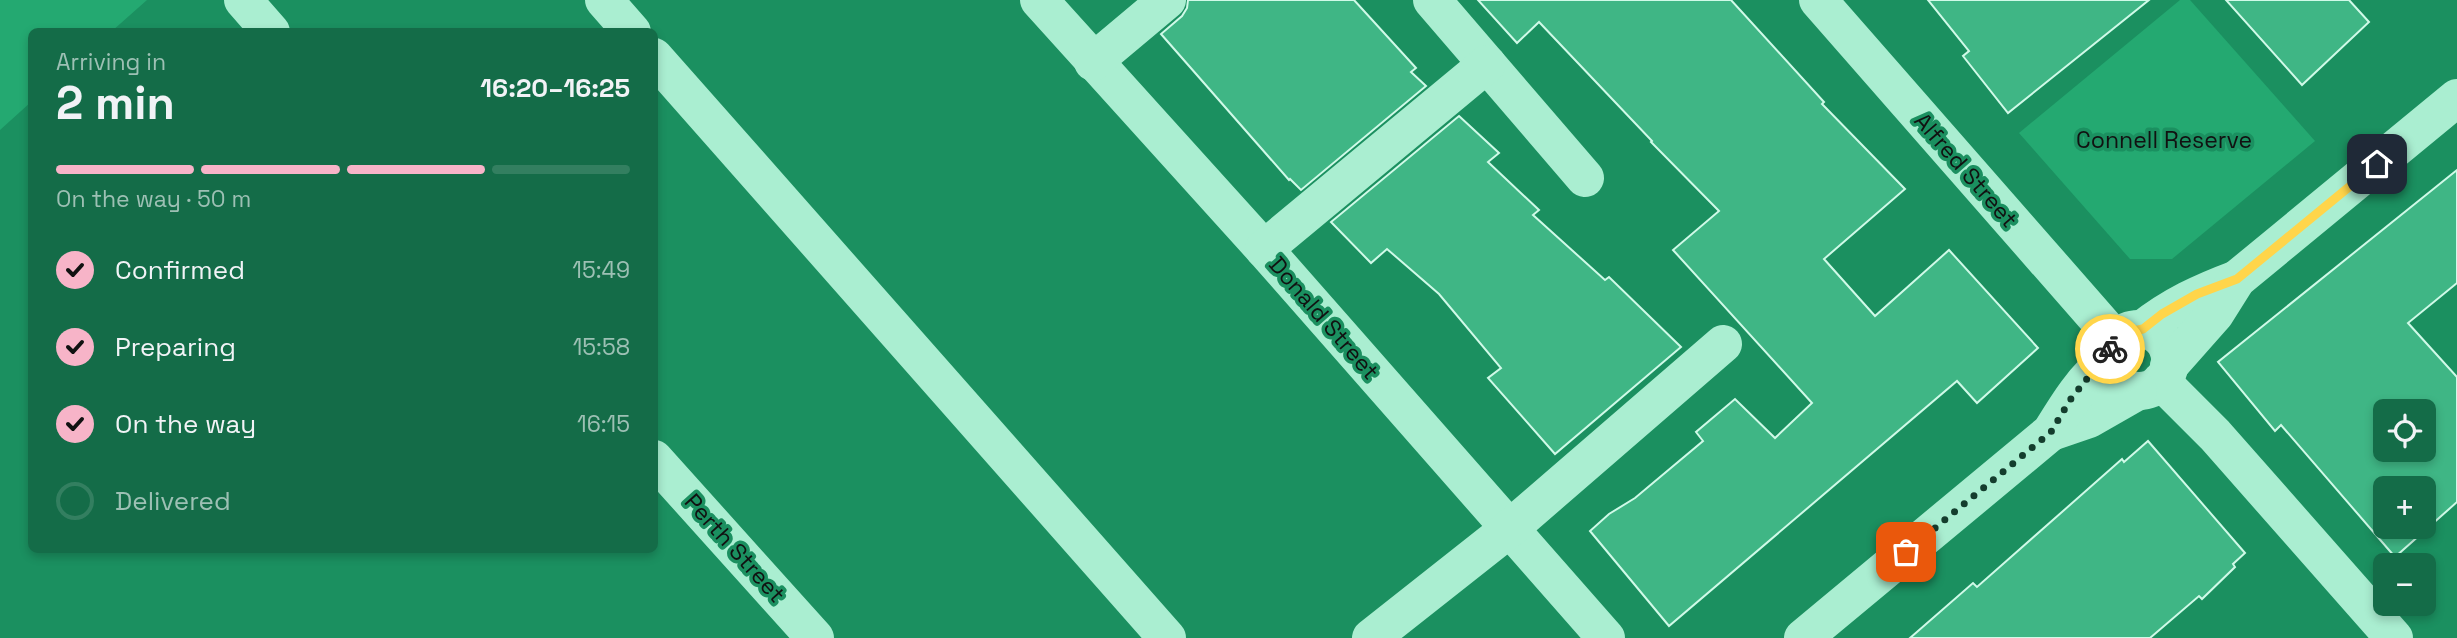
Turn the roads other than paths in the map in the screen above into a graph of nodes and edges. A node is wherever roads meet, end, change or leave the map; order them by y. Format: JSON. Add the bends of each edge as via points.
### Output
{"nodes":[{"id":1,"x":243,"y":0,"type":"edge"},
{"id":2,"x":604,"y":0,"type":"edge"},
{"id":3,"x":1039,"y":0,"type":"edge"},
{"id":4,"x":1167,"y":0,"type":"edge"},
{"id":5,"x":1432,"y":0,"type":"edge"},
{"id":6,"x":1818,"y":0,"type":"edge"},
{"id":7,"x":268,"y":28,"type":"edge"},
{"id":8,"x":628,"y":28,"type":"edge"},
{"id":9,"x":658,"y":62,"type":"edge"},
{"id":10,"x":1094,"y":62,"type":"junction"},
{"id":11,"x":1487,"y":64,"type":"junction"},
{"id":12,"x":2457,"y":98,"type":"edge"},
{"id":13,"x":1585,"y":178,"type":"dead end"},
{"id":14,"x":1264,"y":249,"type":"junction"},
{"id":15,"x":2237,"y":279,"type":"junction"},
{"id":16,"x":2122,"y":343,"type":"junction"},
{"id":17,"x":1723,"y":344,"type":"dead end"},
{"id":18,"x":2156,"y":379,"type":"junction"},
{"id":19,"x":2051,"y":432,"type":"junction"},
{"id":20,"x":658,"y":463,"type":"edge"},
{"id":21,"x":1509,"y":529,"type":"junction"},
{"id":22,"x":815,"y":638,"type":"edge"},
{"id":23,"x":1167,"y":638,"type":"edge"},
{"id":24,"x":1371,"y":638,"type":"edge"},
{"id":25,"x":1606,"y":638,"type":"edge"},
{"id":26,"x":1803,"y":638,"type":"edge"},
{"id":27,"x":2394,"y":638,"type":"edge"}],
"edges":[{"from":1,"to":7,"type":"street"},
{"from":2,"to":8,"type":"street"},
{"from":3,"to":10,"type":"street","name":"Donald Street"},
{"from":4,"to":10,"type":"street"},
{"from":5,"to":11,"type":"street"},
{"from":6,"to":16,"type":"street","name":"Alfred Street"},
{"from":9,"to":23,"type":"street"},
{"from":10,"to":14,"type":"street","name":"Donald Street"},
{"from":11,"to":13,"type":"street"},
{"from":11,"to":14,"type":"street"},
{"from":12,"to":15,"type":"street"},
{"from":14,"to":21,"type":"street","name":"Donald Street"},
{"from":15,"to":16,"type":"street","via":[[2197,294]]},
{"from":15,"to":18,"type":"street","via":[[2215,314]]},
{"from":16,"to":18,"type":"street","via":[[2113,378],[2129,390]]},
{"from":16,"to":18,"type":"street","via":[[2152,332],[2166,346],[2169,356]]},
{"from":16,"to":19,"type":"street","via":[[2070,400]]},
{"from":17,"to":21,"type":"street"},
{"from":18,"to":19,"type":"street","via":[[2089,419]]},
{"from":18,"to":27,"type":"street","via":[[2214,435]]},
{"from":19,"to":26,"type":"street"},
{"from":20,"to":22,"type":"street","name":"Perth Street"},
{"from":21,"to":24,"type":"street"},
{"from":21,"to":25,"type":"street","name":"Donald Street"}]}
